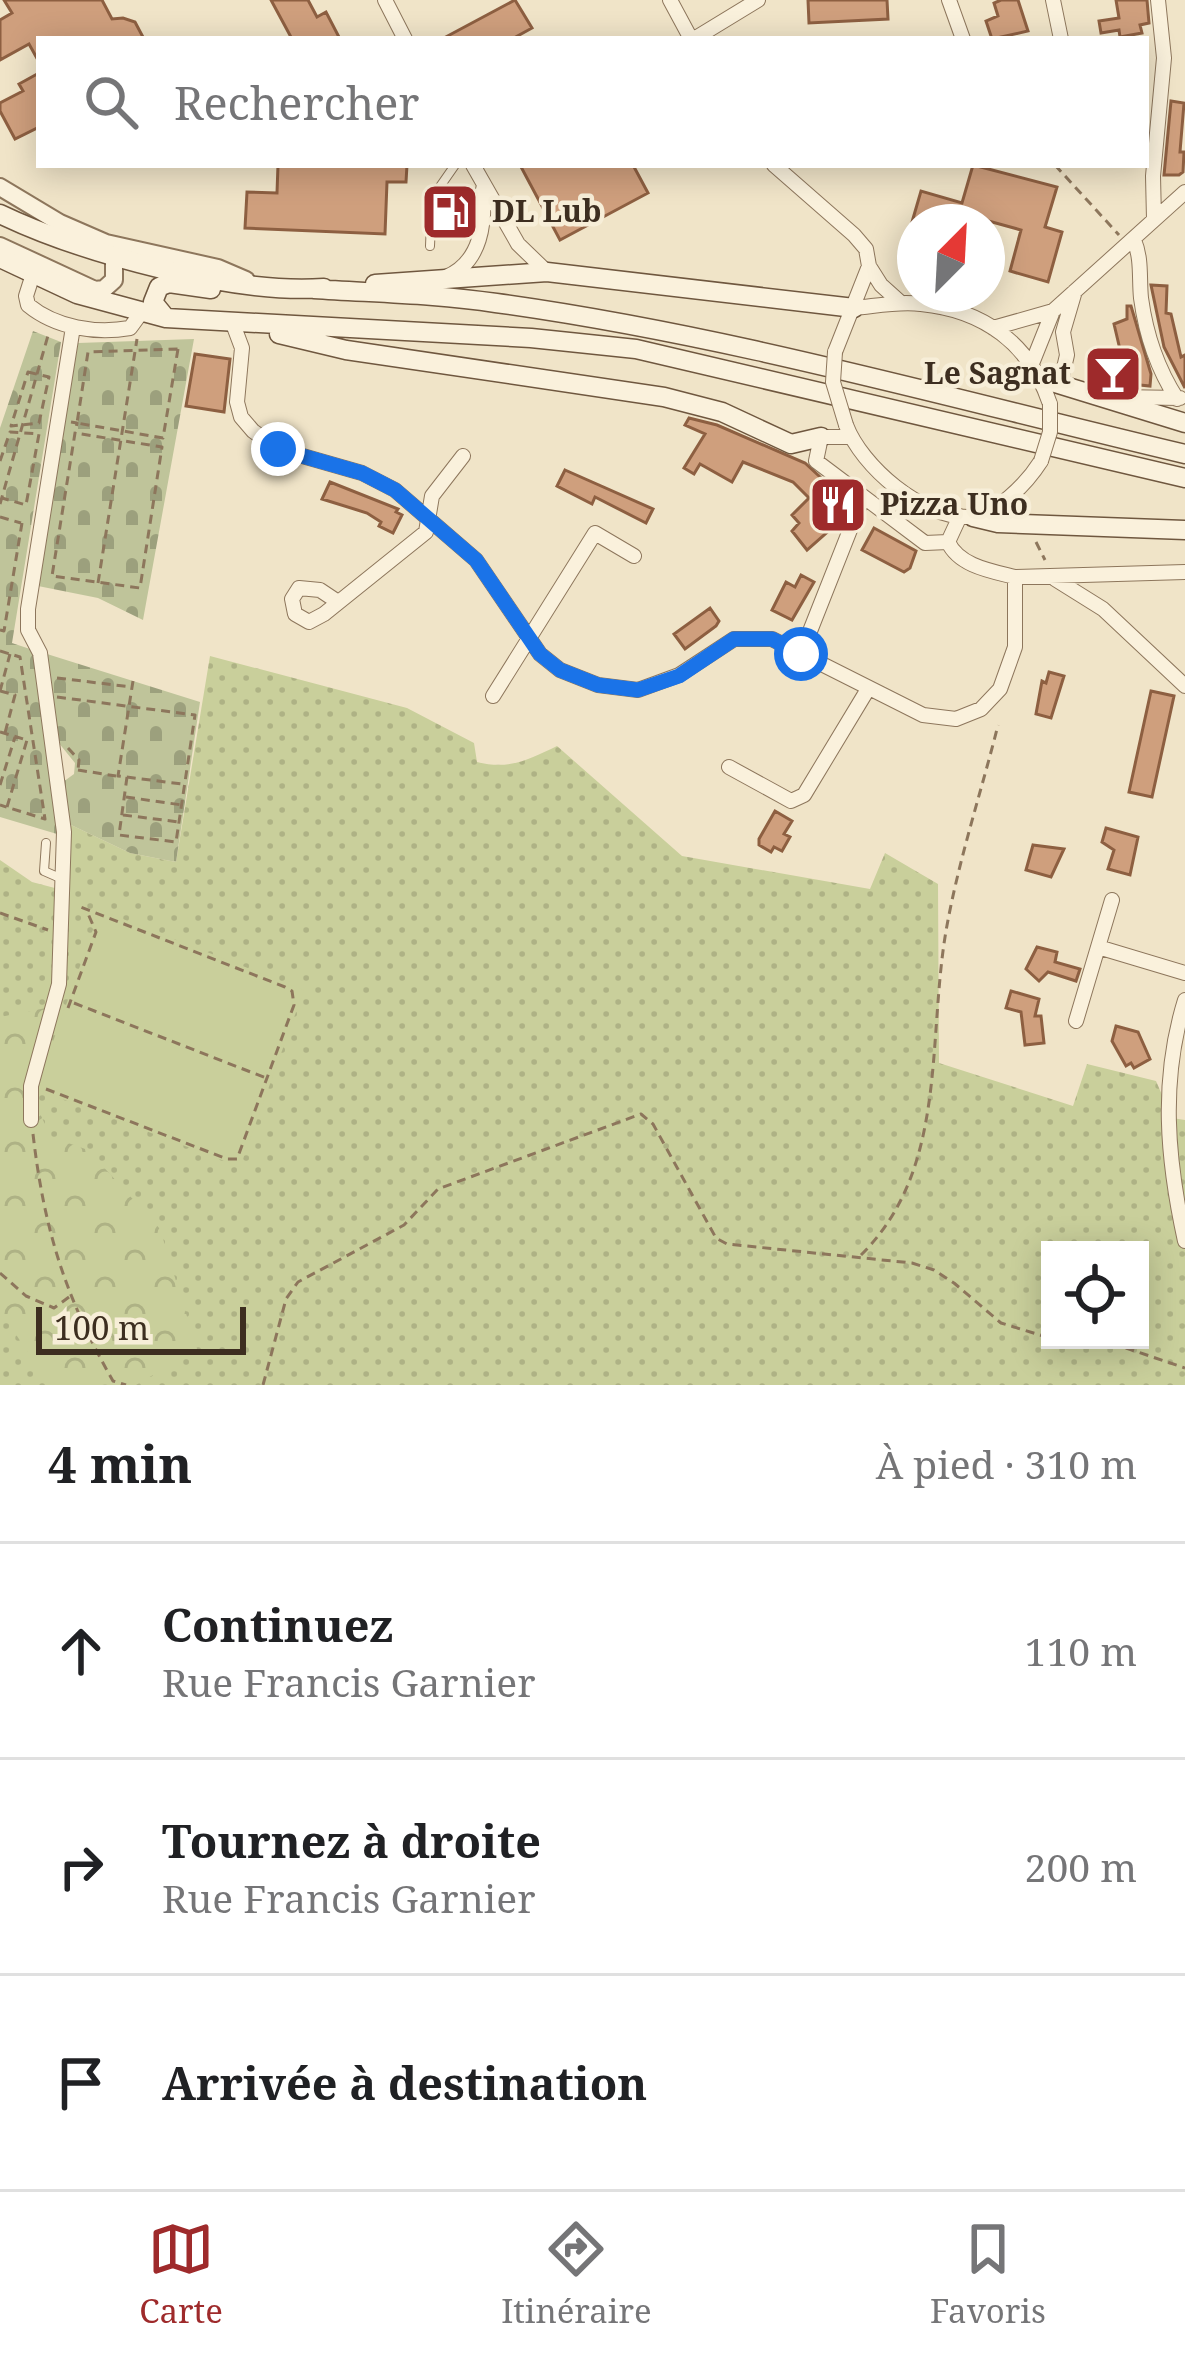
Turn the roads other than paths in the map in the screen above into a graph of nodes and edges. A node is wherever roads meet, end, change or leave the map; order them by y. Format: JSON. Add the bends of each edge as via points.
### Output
{"nodes":[{"id":1,"x":385,"y":0,"type":"edge"},
{"id":2,"x":670,"y":0,"type":"edge"},
{"id":3,"x":758,"y":0,"type":"edge"},
{"id":4,"x":949,"y":0,"type":"edge"},
{"id":5,"x":1053,"y":0,"type":"edge"},
{"id":6,"x":1158,"y":0,"type":"edge"},
{"id":7,"x":404,"y":36,"type":"edge"},
{"id":8,"x":690,"y":36,"type":"edge"},
{"id":9,"x":697,"y":36,"type":"edge"},
{"id":10,"x":962,"y":36,"type":"edge"},
{"id":11,"x":1060,"y":36,"type":"edge"},
{"id":12,"x":453,"y":168,"type":"edge"},
{"id":13,"x":475,"y":168,"type":"edge"},
{"id":14,"x":777,"y":168,"type":"edge"},
{"id":15,"x":1143,"y":168,"type":"edge"},
{"id":16,"x":1154,"y":176,"type":"junction"},
{"id":17,"x":483,"y":183,"type":"junction"},
{"id":18,"x":0,"y":187,"type":"edge"},
{"id":19,"x":1185,"y":192,"type":"edge"},
{"id":20,"x":0,"y":214,"type":"edge"},
{"id":21,"x":1154,"y":219,"type":"junction"},
{"id":22,"x":0,"y":246,"type":"edge"},
{"id":23,"x":430,"y":246,"type":"dead end"},
{"id":24,"x":1134,"y":246,"type":"junction"},
{"id":25,"x":110,"y":249,"type":"junction"},
{"id":26,"x":0,"y":258,"type":"edge"},
{"id":27,"x":869,"y":266,"type":"junction"},
{"id":28,"x":547,"y":272,"type":"junction"},
{"id":29,"x":33,"y":274,"type":"junction"},
{"id":30,"x":440,"y":280,"type":"junction"},
{"id":31,"x":309,"y":290,"type":"junction"},
{"id":32,"x":1076,"y":290,"type":"junction"},
{"id":33,"x":897,"y":300,"type":"edge"},
{"id":34,"x":897,"y":303,"type":"edge"},
{"id":35,"x":854,"y":308,"type":"junction"},
{"id":36,"x":1053,"y":311,"type":"junction"},
{"id":37,"x":953,"y":312,"type":"edge"},
{"id":38,"x":166,"y":318,"type":"junction"},
{"id":39,"x":135,"y":320,"type":"junction"},
{"id":40,"x":233,"y":323,"type":"junction"},
{"id":41,"x":73,"y":326,"type":"junction"},
{"id":42,"x":993,"y":328,"type":"junction"},
{"id":43,"x":1044,"y":377,"type":"junction"},
{"id":44,"x":1101,"y":396,"type":"junction"},
{"id":45,"x":1181,"y":398,"type":"edge"},
{"id":46,"x":1185,"y":423,"type":"edge"},
{"id":47,"x":848,"y":431,"type":"junction"},
{"id":48,"x":821,"y":437,"type":"junction"},
{"id":49,"x":1185,"y":454,"type":"edge"},
{"id":50,"x":463,"y":456,"type":"dead end"},
{"id":51,"x":1185,"y":478,"type":"edge"},
{"id":52,"x":863,"y":496,"type":"junction"},
{"id":53,"x":428,"y":515,"type":"junction"},
{"id":54,"x":967,"y":517,"type":"junction"},
{"id":55,"x":1185,"y":530,"type":"edge"},
{"id":56,"x":951,"y":548,"type":"junction"},
{"id":57,"x":634,"y":556,"type":"dead end"},
{"id":58,"x":1185,"y":572,"type":"edge"},
{"id":59,"x":1015,"y":578,"type":"junction"},
{"id":60,"x":1053,"y":579,"type":"junction"},
{"id":61,"x":338,"y":602,"type":"dead end"},
{"id":62,"x":1016,"y":616,"type":"junction"},
{"id":63,"x":999,"y":617,"type":"dead end"},
{"id":64,"x":530,"y":638,"type":"junction"},
{"id":65,"x":801,"y":654,"type":"junction"},
{"id":66,"x":1185,"y":686,"type":"edge"},
{"id":67,"x":868,"y":688,"type":"junction"},
{"id":68,"x":493,"y":696,"type":"dead end"},
{"id":69,"x":729,"y":767,"type":"dead end"},
{"id":70,"x":46,"y":843,"type":"road end"},
{"id":71,"x":60,"y":878,"type":"junction"},
{"id":72,"x":1112,"y":900,"type":"dead end"},
{"id":73,"x":1099,"y":947,"type":"junction"},
{"id":74,"x":1185,"y":973,"type":"edge"},
{"id":75,"x":1185,"y":1000,"type":"edge"},
{"id":76,"x":1076,"y":1022,"type":"dead end"},
{"id":77,"x":31,"y":1120,"type":"road end"},
{"id":78,"x":1185,"y":1241,"type":"edge"}],
"edges":[{"from":1,"to":7,"type":"street"},
{"from":2,"to":8,"type":"street"},
{"from":3,"to":9,"type":"street"},
{"from":4,"to":10,"type":"street"},
{"from":5,"to":11,"type":"street"},
{"from":6,"to":16,"type":"street","via":[[1164,58]]},
{"from":12,"to":23,"type":"lane","via":[[432,198]]},
{"from":13,"to":17,"type":"street"},
{"from":14,"to":27,"type":"street","via":[[854,235]]},
{"from":15,"to":16,"type":"street"},
{"from":16,"to":21,"type":"street"},
{"from":17,"to":28,"type":"street","via":[[518,244]]},
{"from":17,"to":30,"type":"street","via":[[477,247],[458,272]]},
{"from":18,"to":25,"type":"street"},
{"from":19,"to":21,"type":"street"},
{"from":20,"to":25,"type":"main road"},
{"from":21,"to":24,"type":"street"},
{"from":22,"to":25,"type":"street","via":[[94,290],[112,286]]},
{"from":24,"to":32,"type":"street"},
{"from":24,"to":45,"type":"street","via":[[1148,334],[1161,374]]},
{"from":25,"to":31,"type":"main road","via":[[263,287]]},
{"from":26,"to":29,"type":"main road"},
{"from":27,"to":33,"type":"street"},
{"from":27,"to":35,"type":"street"},
{"from":28,"to":30,"type":"main road"},
{"from":28,"to":35,"type":"main road"},
{"from":29,"to":39,"type":"main road"},
{"from":29,"to":41,"type":"street","via":[[28,305]]},
{"from":30,"to":31,"type":"main road"},
{"from":31,"to":38,"type":"main road","via":[[263,296],[169,283],[158,287],[154,302]]},
{"from":31,"to":49,"type":"main road","via":[[472,300],[628,323]]},
{"from":32,"to":36,"type":"street"},
{"from":32,"to":43,"type":"street","via":[[1063,332],[1067,355]]},
{"from":34,"to":35,"type":"street"},
{"from":35,"to":47,"type":"street","bridge":true,"via":[[835,352],[833,382]]},
{"from":36,"to":42,"type":"street"},
{"from":36,"to":43,"type":"street"},
{"from":37,"to":42,"type":"street"},
{"from":38,"to":39,"type":"main road"},
{"from":38,"to":40,"type":"main road"},
{"from":39,"to":41,"type":"street"},
{"from":40,"to":48,"type":"main road","via":[[346,350],[664,397],[722,412],[791,444]]},
{"from":40,"to":51,"type":"main road","via":[[636,349]]},
{"from":40,"to":53,"type":"street","via":[[242,348],[237,403],[253,431],[278,449],[362,473]]},
{"from":41,"to":71,"type":"street","via":[[28,630],[40,652],[56,767]]},
{"from":42,"to":43,"type":"street"},
{"from":43,"to":44,"type":"main road"},
{"from":43,"to":54,"type":"street","bridge":true,"via":[[1050,432],[1041,461],[1008,497]]},
{"from":44,"to":45,"type":"street"},
{"from":44,"to":46,"type":"main road"},
{"from":47,"to":48,"type":"street"},
{"from":47,"to":54,"type":"street","via":[[877,472],[913,500]]},
{"from":48,"to":52,"type":"street","via":[[817,461]]},
{"from":50,"to":53,"type":"street","via":[[431,496]]},
{"from":52,"to":56,"type":"street","via":[[925,543]]},
{"from":52,"to":65,"type":"street"},
{"from":53,"to":61,"type":"street","via":[[426,532]]},
{"from":53,"to":64,"type":"street","via":[[476,560]]},
{"from":54,"to":55,"type":"main road"},
{"from":54,"to":56,"type":"street"},
{"from":56,"to":59,"type":"street"},
{"from":57,"to":64,"type":"street","via":[[595,533]]},
{"from":58,"to":60,"type":"street"},
{"from":59,"to":60,"type":"street"},
{"from":59,"to":62,"type":"street"},
{"from":60,"to":66,"type":"street","via":[[1103,609]]},
{"from":62,"to":63,"type":"lane"},
{"from":62,"to":67,"type":"street","via":[[1016,647],[1000,688],[981,709],[956,718],[923,715]]},
{"from":64,"to":65,"type":"street","via":[[560,670],[638,690],[679,676],[734,639],[772,639]]},
{"from":64,"to":68,"type":"street"},
{"from":65,"to":67,"type":"street"},
{"from":67,"to":69,"type":"street","via":[[804,795],[791,801]]},
{"from":70,"to":71,"type":"lane","via":[[44,872]]},
{"from":71,"to":77,"type":"street","via":[[59,984],[31,1086]]},
{"from":72,"to":73,"type":"street"},
{"from":73,"to":74,"type":"street"},
{"from":73,"to":76,"type":"street"},
{"from":75,"to":78,"type":"street","via":[[1170,1056],[1167,1115]]}]}
